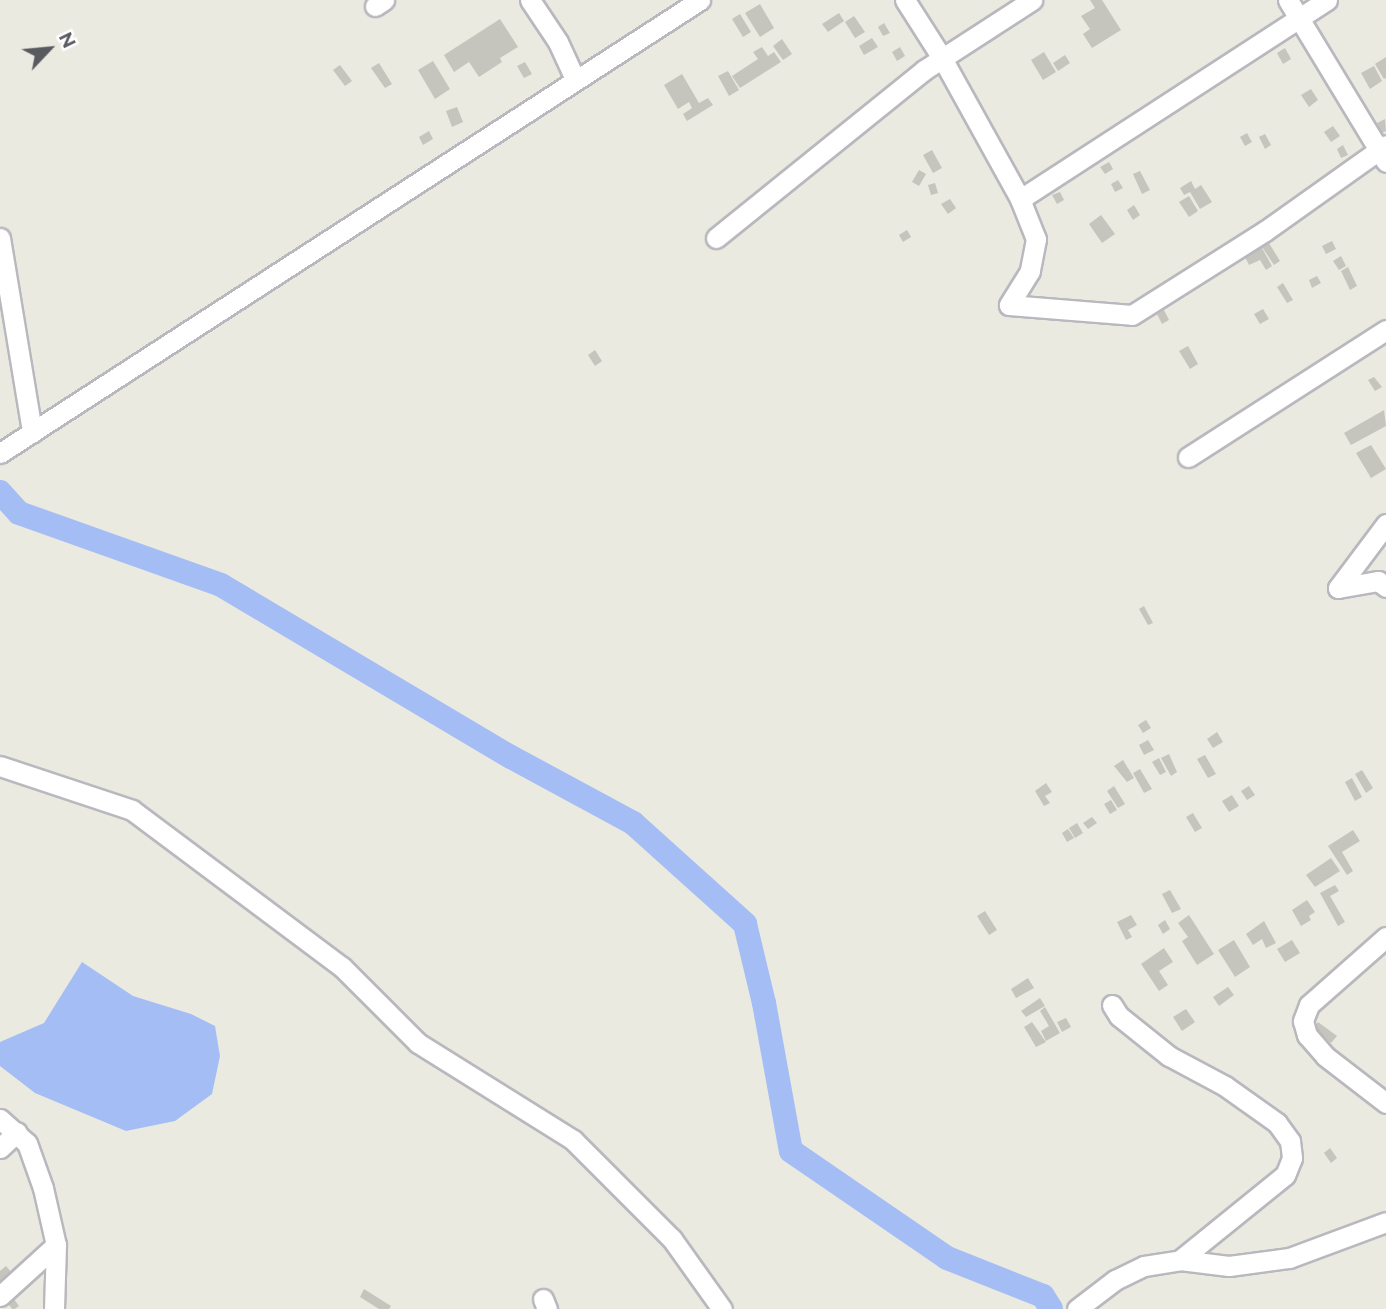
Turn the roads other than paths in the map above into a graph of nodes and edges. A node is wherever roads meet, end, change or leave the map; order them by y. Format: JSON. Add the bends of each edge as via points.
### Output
{"nodes":[{"id":1,"x":530,"y":0,"type":"edge"},
{"id":2,"x":700,"y":0,"type":"edge"},
{"id":3,"x":905,"y":0,"type":"edge"},
{"id":4,"x":1032,"y":0,"type":"edge"},
{"id":5,"x":1288,"y":0,"type":"edge"},
{"id":6,"x":1327,"y":0,"type":"edge"},
{"id":7,"x":1300,"y":17,"type":"junction"},
{"id":8,"x":942,"y":58,"type":"junction"},
{"id":9,"x":575,"y":79,"type":"junction"},
{"id":10,"x":1383,"y":152,"type":"edge"},
{"id":11,"x":1020,"y":200,"type":"junction"},
{"id":12,"x":0,"y":238,"type":"edge"},
{"id":13,"x":716,"y":238,"type":"dead end"},
{"id":14,"x":1386,"y":330,"type":"edge"},
{"id":15,"x":32,"y":432,"type":"junction"},
{"id":16,"x":0,"y":453,"type":"edge"},
{"id":17,"x":1188,"y":457,"type":"dead end"},
{"id":18,"x":1386,"y":524,"type":"edge"},
{"id":19,"x":1386,"y":587,"type":"edge"},
{"id":20,"x":0,"y":766,"type":"edge"},
{"id":21,"x":1386,"y":937,"type":"edge"},
{"id":22,"x":1112,"y":1005,"type":"dead end"},
{"id":23,"x":1386,"y":1103,"type":"edge"},
{"id":24,"x":0,"y":1119,"type":"edge"},
{"id":25,"x":18,"y":1132,"type":"junction"},
{"id":26,"x":0,"y":1148,"type":"edge"},
{"id":27,"x":1386,"y":1222,"type":"edge"},
{"id":28,"x":56,"y":1245,"type":"junction"},
{"id":29,"x":1181,"y":1260,"type":"junction"},
{"id":30,"x":0,"y":1296,"type":"edge"},
{"id":31,"x":54,"y":1309,"type":"edge"},
{"id":32,"x":722,"y":1309,"type":"edge"},
{"id":33,"x":1077,"y":1309,"type":"edge"}],
"edges":[{"from":1,"to":9,"type":"street"},
{"from":2,"to":9,"type":"street"},
{"from":3,"to":8,"type":"street"},
{"from":4,"to":8,"type":"street"},
{"from":5,"to":7,"type":"street"},
{"from":6,"to":7,"type":"street"},
{"from":7,"to":10,"type":"street"},
{"from":7,"to":11,"type":"street"},
{"from":8,"to":11,"type":"street"},
{"from":8,"to":13,"type":"street"},
{"from":9,"to":15,"type":"street"},
{"from":10,"to":11,"type":"street","via":[[1132,315],[1009,305],[1030,271],[1036,239]]},
{"from":12,"to":15,"type":"street"},
{"from":14,"to":17,"type":"street"},
{"from":15,"to":16,"type":"street"},
{"from":18,"to":19,"type":"street","via":[[1338,588],[1378,581]]},
{"from":20,"to":32,"type":"street","via":[[132,810],[342,967],[418,1043],[573,1140],[672,1239]]},
{"from":21,"to":23,"type":"street","via":[[1309,1005],[1303,1021],[1307,1035],[1325,1056]]},
{"from":22,"to":29,"type":"street","via":[[1119,1016],[1169,1056],[1225,1086],[1277,1123],[1290,1141],[1292,1158],[1285,1175]]},
{"from":24,"to":25,"type":"street"},
{"from":25,"to":26,"type":"street"},
{"from":25,"to":28,"type":"street","via":[[32,1154]]},
{"from":27,"to":29,"type":"street","via":[[1289,1258],[1229,1266]]},
{"from":28,"to":30,"type":"street"},
{"from":28,"to":31,"type":"street"},
{"from":29,"to":33,"type":"street","via":[[1144,1266],[1115,1280]]}]}
